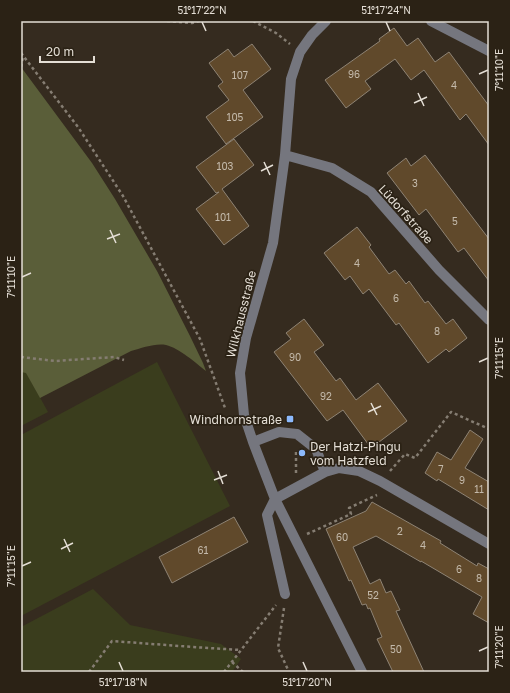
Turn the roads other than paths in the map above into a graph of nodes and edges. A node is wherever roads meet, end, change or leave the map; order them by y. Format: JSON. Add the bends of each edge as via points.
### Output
{"nodes":[{"id":1,"x":326,"y":21,"type":"edge"},
{"id":2,"x":431,"y":21,"type":"edge"},
{"id":3,"x":489,"y":51,"type":"edge"},
{"id":4,"x":285,"y":155,"type":"junction"},
{"id":5,"x":489,"y":320,"type":"edge"},
{"id":6,"x":252,"y":442,"type":"junction"},
{"id":7,"x":325,"y":472,"type":"junction"},
{"id":8,"x":275,"y":498,"type":"junction"},
{"id":9,"x":489,"y":544,"type":"edge"},
{"id":10,"x":285,"y":594,"type":"road end"},
{"id":11,"x":362,"y":672,"type":"edge"}],
"edges":[{"from":1,"to":4,"type":"street","name":"Wilkhausstraße","via":[[300,52],[291,78]]},
{"from":2,"to":3,"type":"street"},
{"from":4,"to":5,"type":"street","name":"Lüdorfstraße","via":[[332,168],[371,192],[439,270]]},
{"from":4,"to":6,"type":"street","name":"Wilkhausstraße","via":[[273,243],[246,338],[240,373],[244,415]]},
{"from":6,"to":7,"type":"street","via":[[279,432],[297,434],[316,449]]},
{"from":6,"to":8,"type":"street","name":"Wilkhausstraße"},
{"from":7,"to":8,"type":"street"},
{"from":7,"to":9,"type":"street","via":[[340,468],[358,471]]},
{"from":8,"to":10,"type":"street","via":[[267,515]]},
{"from":8,"to":11,"type":"street","name":"Wilkhausstraße"}]}
